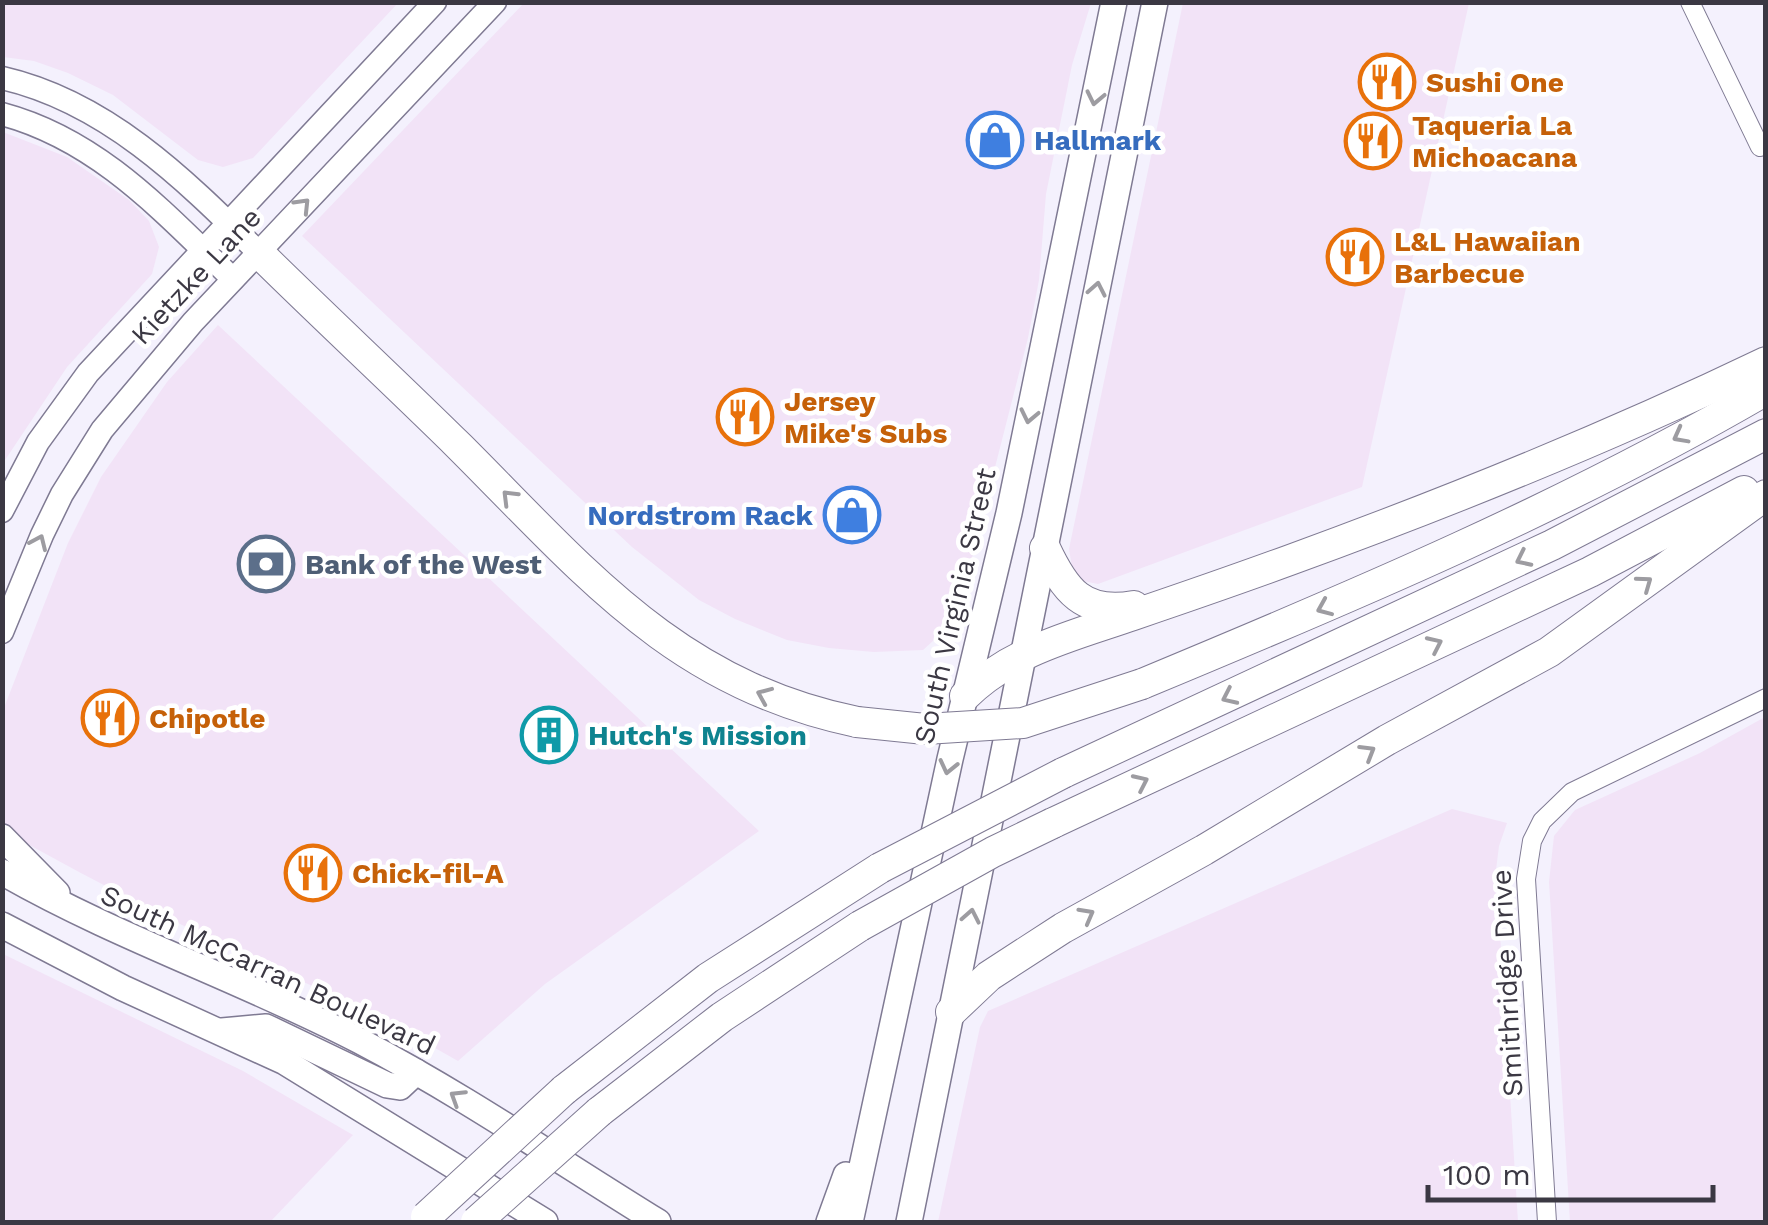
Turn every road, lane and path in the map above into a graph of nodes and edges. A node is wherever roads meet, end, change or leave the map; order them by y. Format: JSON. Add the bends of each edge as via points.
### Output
{"nodes":[{"id":1,"x":435,"y":2,"type":"edge"},
{"id":2,"x":495,"y":2,"type":"edge"},
{"id":3,"x":1114,"y":2,"type":"edge"},
{"id":4,"x":1155,"y":2,"type":"edge"},
{"id":5,"x":1690,"y":2,"type":"edge"},
{"id":6,"x":2,"y":78,"type":"edge"},
{"id":7,"x":2,"y":114,"type":"edge"},
{"id":8,"x":1766,"y":144,"type":"edge"},
{"id":9,"x":228,"y":222,"type":"junction"},
{"id":10,"x":1066,"y":239,"type":"junction"},
{"id":11,"x":1106,"y":248,"type":"junction"},
{"id":12,"x":202,"y":249,"type":"junction"},
{"id":13,"x":258,"y":252,"type":"junction"},
{"id":14,"x":233,"y":279,"type":"junction"},
{"id":15,"x":1766,"y":362,"type":"edge"},
{"id":16,"x":1766,"y":390,"type":"edge"},
{"id":17,"x":1766,"y":434,"type":"edge"},
{"id":18,"x":1766,"y":479,"type":"edge"},
{"id":19,"x":1766,"y":494,"type":"edge"},
{"id":20,"x":2,"y":511,"type":"edge"},
{"id":21,"x":1045,"y":548,"type":"junction"},
{"id":22,"x":1186,"y":597,"type":"junction"},
{"id":23,"x":2,"y":632,"type":"edge"},
{"id":24,"x":1024,"y":653,"type":"junction"},
{"id":25,"x":965,"y":696,"type":"junction"},
{"id":26,"x":1766,"y":698,"type":"edge"},
{"id":27,"x":2,"y":838,"type":"edge"},
{"id":28,"x":2,"y":872,"type":"edge"},
{"id":29,"x":74,"y":912,"type":"junction"},
{"id":30,"x":9,"y":931,"type":"edge"},
{"id":31,"x":952,"y":1012,"type":"junction"},
{"id":32,"x":222,"y":1030,"type":"junction"},
{"id":33,"x":882,"y":1066,"type":"junction"},
{"id":34,"x":416,"y":1072,"type":"junction"},
{"id":35,"x":628,"y":1204,"type":"junction"},
{"id":36,"x":422,"y":1221,"type":"edge"},
{"id":37,"x":476,"y":1222,"type":"edge"},
{"id":38,"x":545,"y":1222,"type":"edge"},
{"id":39,"x":658,"y":1222,"type":"edge"},
{"id":40,"x":671,"y":1222,"type":"edge"},
{"id":41,"x":829,"y":1222,"type":"edge"},
{"id":42,"x":850,"y":1222,"type":"edge"},
{"id":43,"x":908,"y":1222,"type":"edge"},
{"id":44,"x":1547,"y":1222,"type":"edge"}],
"edges":[{"from":1,"to":9,"type":"main road","name":"Kietzke Lane"},
{"from":13,"to":2,"type":"main road","name":"Kietzke Lane","one_way":true},
{"from":3,"to":10,"type":"main road","name":"South Virginia Street","one_way":true},
{"from":4,"to":11,"type":"main road"},
{"from":5,"to":8,"type":"street","via":[[1760,147]]},
{"from":6,"to":9,"type":"main road","via":[[50,93],[110,124]]},
{"from":7,"to":12,"type":"main road","via":[[85,148]]},
{"from":9,"to":12,"type":"main road","name":"Kietzke Lane"},
{"from":9,"to":13,"type":"main road"},
{"from":10,"to":11,"type":"main road"},
{"from":10,"to":25,"type":"main road","name":"South Virginia Street","one_way":true},
{"from":21,"to":11,"type":"main road","one_way":true},
{"from":12,"to":14,"type":"main road"},
{"from":12,"to":20,"type":"main road","name":"Kietzke Lane","via":[[60,409]]},
{"from":13,"to":14,"type":"main road","name":"Kietzke Lane"},
{"from":16,"to":13,"type":"highway","one_way":true,"bridge":true,"via":[[1414,569],[1142,684],[1023,723],[925,729],[795,707],[677,650],[582,570]]},
{"from":23,"to":14,"type":"main road","name":"Kietzke Lane","one_way":true,"via":[[42,535],[87,451],[158,359]]},
{"from":15,"to":22,"type":"highway","via":[[1564,456]]},
{"from":17,"to":36,"type":"highway","one_way":true,"bridge":true,"via":[[880,868],[708,978],[564,1090]]},
{"from":37,"to":18,"type":"highway","one_way":true,"bridge":true,"via":[[600,1112],[722,1017],[860,926],[992,852],[1590,572]]},
{"from":31,"to":19,"type":"highway","one_way":true,"via":[[989,976],[1064,928],[1549,652]]},
{"from":21,"to":22,"type":"highway","via":[[1062,582],[1088,604],[1123,608]]},
{"from":21,"to":24,"type":"main road"},
{"from":22,"to":24,"type":"highway"},
{"from":24,"to":25,"type":"highway"},
{"from":31,"to":24,"type":"main road","one_way":true},
{"from":25,"to":33,"type":"main road","name":"South Virginia Street","one_way":true},
{"from":26,"to":44,"type":"street","name":"Smithridge Drive","via":[[1572,792],[1532,841],[1526,879]]},
{"from":27,"to":29,"type":"main road"},
{"from":28,"to":29,"type":"main road","name":"South McCarran Boulevard"},
{"from":29,"to":34,"type":"main road","name":"South McCarran Boulevard"},
{"from":30,"to":32,"type":"main road"},
{"from":31,"to":43,"type":"main road"},
{"from":32,"to":34,"type":"main road","via":[[266,1027],[387,1085],[400,1087]]},
{"from":32,"to":38,"type":"main road","via":[[300,1070]]},
{"from":33,"to":41,"type":"main road"},
{"from":33,"to":42,"type":"main road","name":"South Virginia Street"},
{"from":35,"to":34,"type":"main road","name":"South McCarran Boulevard","one_way":true},
{"from":35,"to":39,"type":"main road","name":"South McCarran Boulevard"},
{"from":35,"to":40,"type":"main road"}]}
